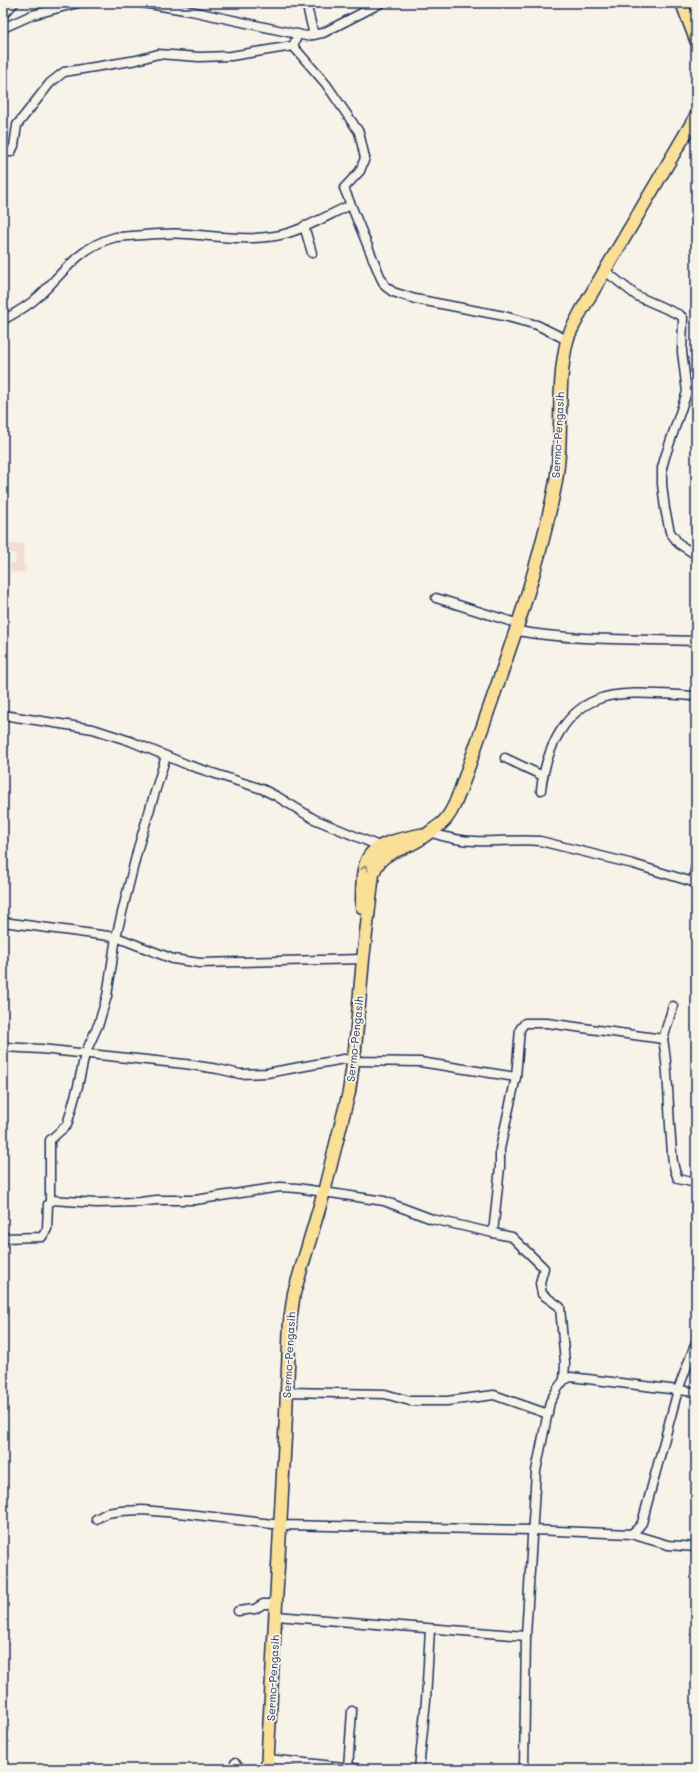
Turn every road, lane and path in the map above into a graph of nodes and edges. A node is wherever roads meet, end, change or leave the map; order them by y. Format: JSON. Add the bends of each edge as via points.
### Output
{"nodes":[{"id":1,"x":14,"y":3,"type":"edge"},
{"id":2,"x":78,"y":3,"type":"edge"},
{"id":3,"x":143,"y":3,"type":"edge"},
{"id":4,"x":306,"y":3,"type":"edge"},
{"id":5,"x":381,"y":3,"type":"edge"},
{"id":6,"x":682,"y":3,"type":"edge"},
{"id":7,"x":3,"y":15,"type":"edge"},
{"id":8,"x":692,"y":22,"type":"edge"},
{"id":9,"x":3,"y":28,"type":"edge"},
{"id":10,"x":298,"y":34,"type":"junction"},
{"id":11,"x":314,"y":35,"type":"junction"},
{"id":12,"x":696,"y":40,"type":"edge"},
{"id":13,"x":293,"y":46,"type":"junction"},
{"id":14,"x":696,"y":116,"type":"edge"},
{"id":15,"x":3,"y":152,"type":"edge"},
{"id":16,"x":351,"y":205,"type":"junction"},
{"id":17,"x":304,"y":226,"type":"junction"},
{"id":18,"x":312,"y":253,"type":"dead end"},
{"id":19,"x":605,"y":271,"type":"junction"},
{"id":20,"x":3,"y":320,"type":"edge"},
{"id":21,"x":567,"y":340,"type":"junction"},
{"id":22,"x":696,"y":555,"type":"edge"},
{"id":23,"x":436,"y":598,"type":"dead end"},
{"id":24,"x":518,"y":628,"type":"junction"},
{"id":25,"x":696,"y":641,"type":"edge"},
{"id":26,"x":696,"y":696,"type":"edge"},
{"id":27,"x":3,"y":715,"type":"edge"},
{"id":28,"x":166,"y":756,"type":"junction"},
{"id":29,"x":505,"y":758,"type":"dead end"},
{"id":30,"x":543,"y":776,"type":"junction"},
{"id":31,"x":541,"y":790,"type":"dead end"},
{"id":32,"x":428,"y":833,"type":"junction"},
{"id":33,"x":380,"y":846,"type":"junction"},
{"id":34,"x":696,"y":865,"type":"edge"},
{"id":35,"x":695,"y":883,"type":"edge"},
{"id":36,"x":3,"y":922,"type":"edge"},
{"id":37,"x":116,"y":937,"type":"junction"},
{"id":38,"x":364,"y":954,"type":"junction"},
{"id":39,"x":673,"y":1006,"type":"dead end"},
{"id":40,"x":663,"y":1039,"type":"junction"},
{"id":41,"x":3,"y":1047,"type":"edge"},
{"id":42,"x":85,"y":1054,"type":"junction"},
{"id":43,"x":354,"y":1061,"type":"junction"},
{"id":44,"x":516,"y":1077,"type":"junction"},
{"id":45,"x":696,"y":1183,"type":"edge"},
{"id":46,"x":324,"y":1192,"type":"junction"},
{"id":47,"x":50,"y":1200,"type":"junction"},
{"id":48,"x":493,"y":1233,"type":"junction"},
{"id":49,"x":3,"y":1238,"type":"edge"},
{"id":50,"x":696,"y":1342,"type":"edge"},
{"id":51,"x":564,"y":1380,"type":"junction"},
{"id":52,"x":678,"y":1390,"type":"junction"},
{"id":53,"x":287,"y":1392,"type":"junction"},
{"id":54,"x":696,"y":1392,"type":"edge"},
{"id":55,"x":548,"y":1414,"type":"junction"},
{"id":56,"x":96,"y":1520,"type":"dead end"},
{"id":57,"x":281,"y":1525,"type":"junction"},
{"id":58,"x":640,"y":1527,"type":"junction"},
{"id":59,"x":533,"y":1530,"type":"junction"},
{"id":60,"x":630,"y":1534,"type":"junction"},
{"id":61,"x":640,"y":1537,"type":"junction"},
{"id":62,"x":696,"y":1547,"type":"edge"},
{"id":63,"x":276,"y":1604,"type":"junction"},
{"id":64,"x":238,"y":1611,"type":"dead end"},
{"id":65,"x":276,"y":1616,"type":"junction"},
{"id":66,"x":430,"y":1629,"type":"junction"},
{"id":67,"x":526,"y":1636,"type":"junction"},
{"id":68,"x":352,"y":1711,"type":"dead end"},
{"id":69,"x":268,"y":1764,"type":"edge"},
{"id":70,"x":348,"y":1768,"type":"junction"},
{"id":71,"x":362,"y":1769,"type":"edge"},
{"id":72,"x":419,"y":1769,"type":"edge"},
{"id":73,"x":524,"y":1769,"type":"edge"}],
"edges":[{"from":1,"to":7,"type":"street"},
{"from":2,"to":9,"type":"street","via":[[32,15]]},
{"from":3,"to":10,"type":"street"},
{"from":4,"to":11,"type":"street"},
{"from":5,"to":11,"type":"street","via":[[323,33]]},
{"from":6,"to":8,"type":"main road"},
{"from":8,"to":12,"type":"main road"},
{"from":10,"to":11,"type":"street"},
{"from":10,"to":13,"type":"street"},
{"from":13,"to":15,"type":"street","via":[[231,56],[158,54],[122,63],[64,72],[50,82],[32,103],[16,125],[11,152]]},
{"from":13,"to":16,"type":"street","via":[[326,84],[359,132],[364,158],[360,171],[344,188]]},
{"from":14,"to":19,"type":"main road","name":"Sermo-Pengasih"},
{"from":16,"to":17,"type":"street"},
{"from":16,"to":21,"type":"street","via":[[380,276],[385,286],[393,292],[537,325]]},
{"from":17,"to":18,"type":"street"},
{"from":17,"to":20,"type":"street","via":[[276,236],[250,239],[185,234],[107,239],[80,254],[27,306]]},
{"from":19,"to":21,"type":"main road","name":"Sermo-Pengasih"},
{"from":19,"to":22,"type":"street","via":[[637,296],[683,318],[682,352],[687,392],[662,468],[662,484],[670,532],[679,544]]},
{"from":21,"to":24,"type":"main road","name":"Sermo-Pengasih","via":[[555,488]]},
{"from":23,"to":24,"type":"street"},
{"from":24,"to":25,"type":"street","via":[[559,637]]},
{"from":24,"to":32,"type":"main road","name":"Sermo-Pengasih","via":[[463,782],[448,816]]},
{"from":26,"to":30,"type":"street","via":[[622,695],[595,700],[562,728]]},
{"from":27,"to":28,"type":"street","via":[[93,729]]},
{"from":28,"to":33,"type":"street","via":[[262,789],[314,819]]},
{"from":28,"to":37,"type":"street","via":[[138,848]]},
{"from":29,"to":30,"type":"street"},
{"from":30,"to":31,"type":"street"},
{"from":32,"to":33,"type":"main road","name":"Sermo-Pengasih"},
{"from":32,"to":35,"type":"street","via":[[476,841],[540,841],[633,864]]},
{"from":32,"to":38,"type":"main road","name":"Sermo-Pengasih","via":[[419,840],[388,854],[376,865]]},
{"from":38,"to":33,"type":"main road","name":"Sermo-Pengasih","one_way":true,"via":[[363,877],[367,858]]},
{"from":34,"to":35,"type":"street"},
{"from":36,"to":37,"type":"street"},
{"from":37,"to":38,"type":"street","via":[[173,959],[200,963]]},
{"from":37,"to":42,"type":"street","via":[[107,996],[99,1023]]},
{"from":38,"to":43,"type":"main road","name":"Sermo-Pengasih"},
{"from":39,"to":40,"type":"street"},
{"from":40,"to":44,"type":"street","via":[[548,1023],[525,1023],[520,1029]]},
{"from":40,"to":45,"type":"street","via":[[674,1171],[678,1178]]},
{"from":41,"to":42,"type":"street"},
{"from":42,"to":43,"type":"street","via":[[185,1064],[240,1074],[274,1072],[344,1059]]},
{"from":42,"to":47,"type":"street","via":[[67,1125],[50,1140]]},
{"from":43,"to":44,"type":"street","via":[[420,1062]]},
{"from":43,"to":46,"type":"main road","name":"Sermo-Pengasih","via":[[342,1123]]},
{"from":44,"to":48,"type":"street","via":[[500,1149]]},
{"from":46,"to":47,"type":"street","via":[[280,1188],[195,1200]]},
{"from":46,"to":48,"type":"street","via":[[384,1201],[432,1219]]},
{"from":46,"to":53,"type":"main road","name":"Sermo-Pengasih","via":[[294,1293],[290,1321]]},
{"from":47,"to":49,"type":"street","via":[[47,1229],[42,1237]]},
{"from":48,"to":51,"type":"street","via":[[512,1237],[544,1268],[540,1283],[542,1294],[560,1307]]},
{"from":50,"to":52,"type":"street"},
{"from":51,"to":52,"type":"street","via":[[571,1378]]},
{"from":51,"to":55,"type":"street","via":[[550,1402]]},
{"from":52,"to":54,"type":"street"},
{"from":52,"to":58,"type":"street"},
{"from":53,"to":55,"type":"street","via":[[385,1394],[410,1401],[447,1401],[494,1395]]},
{"from":53,"to":57,"type":"main road","name":"Sermo-Pengasih"},
{"from":55,"to":59,"type":"street","via":[[536,1471]]},
{"from":56,"to":57,"type":"street","via":[[107,1513],[142,1510]]},
{"from":57,"to":59,"type":"street"},
{"from":57,"to":63,"type":"main road","name":"Sermo-Pengasih"},
{"from":58,"to":60,"type":"street"},
{"from":58,"to":61,"type":"street"},
{"from":59,"to":60,"type":"street"},
{"from":59,"to":67,"type":"street"},
{"from":60,"to":61,"type":"street"},
{"from":61,"to":62,"type":"street"},
{"from":63,"to":64,"type":"street","via":[[263,1604],[256,1609]]},
{"from":63,"to":65,"type":"main road","name":"Sermo-Pengasih"},
{"from":65,"to":66,"type":"street"},
{"from":65,"to":69,"type":"main road","name":"Sermo-Pengasih"},
{"from":66,"to":67,"type":"street"},
{"from":66,"to":72,"type":"street"},
{"from":67,"to":73,"type":"street"},
{"from":68,"to":70,"type":"street"},
{"from":69,"to":70,"type":"street"},
{"from":70,"to":71,"type":"street"}]}
